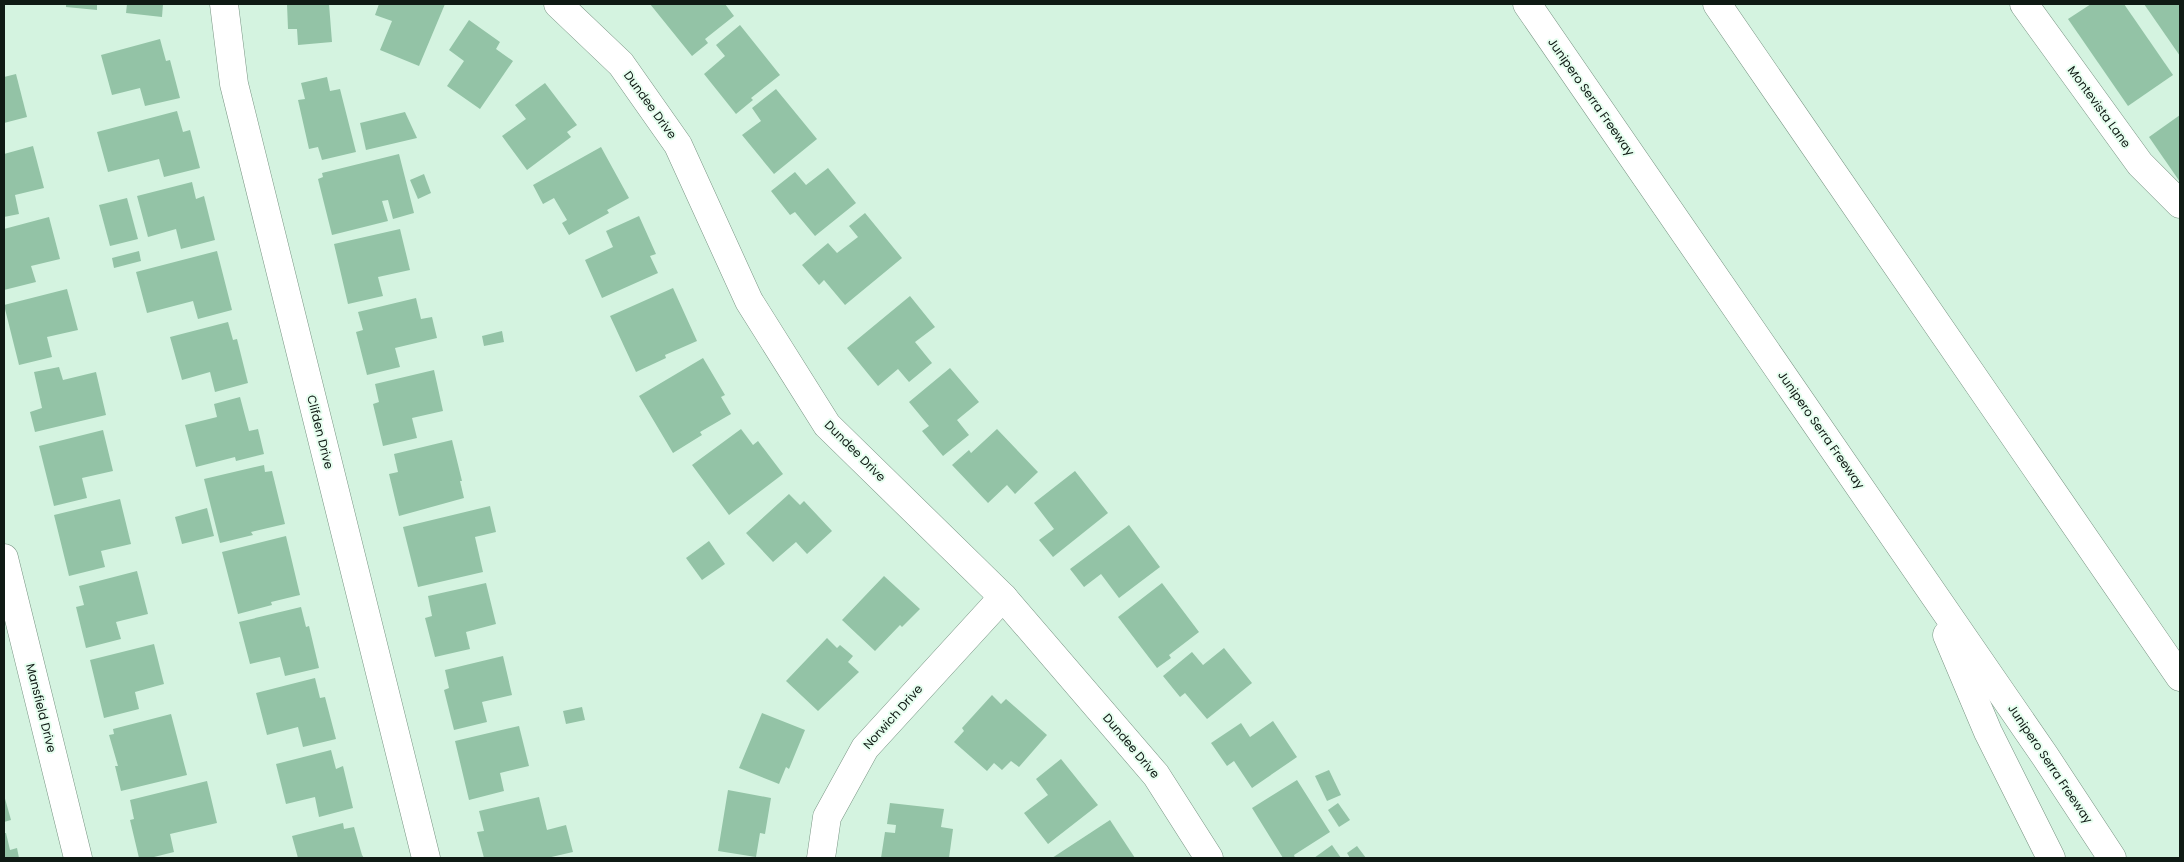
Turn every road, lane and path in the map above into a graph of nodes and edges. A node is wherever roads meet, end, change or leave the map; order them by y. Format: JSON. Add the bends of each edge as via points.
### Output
{"nodes":[{"id":1,"x":224,"y":4,"type":"edge"},
{"id":2,"x":558,"y":4,"type":"edge"},
{"id":3,"x":1527,"y":4,"type":"edge"},
{"id":4,"x":1717,"y":4,"type":"edge"},
{"id":5,"x":2024,"y":4,"type":"edge"},
{"id":6,"x":2180,"y":204,"type":"edge"},
{"id":7,"x":4,"y":558,"type":"edge"},
{"id":8,"x":1926,"y":583,"type":"junction"},
{"id":9,"x":1003,"y":597,"type":"junction"},
{"id":10,"x":2180,"y":677,"type":"edge"},
{"id":11,"x":78,"y":858,"type":"edge"},
{"id":12,"x":426,"y":858,"type":"edge"},
{"id":13,"x":820,"y":858,"type":"edge"},
{"id":14,"x":1209,"y":858,"type":"edge"},
{"id":15,"x":2051,"y":858,"type":"edge"},
{"id":16,"x":2112,"y":858,"type":"edge"}],
"edges":[{"from":1,"to":12,"type":"main road","name":"Clifden Drive","via":[[234,84]]},
{"from":2,"to":9,"type":"main road","name":"Dundee Drive","via":[[621,64],[678,145],[749,301],[827,425]]},
{"from":3,"to":8,"type":"main road","name":"Junipero Serra Freeway"},
{"from":4,"to":10,"type":"main road"},
{"from":5,"to":6,"type":"main road","name":"Montevista Lane","via":[[2140,164]]},
{"from":7,"to":11,"type":"main road","name":"Mansfield Drive"},
{"from":8,"to":15,"type":"main road","via":[[1988,732]]},
{"from":8,"to":16,"type":"main road","name":"Junipero Serra Freeway"},
{"from":9,"to":13,"type":"main road","name":"Norwich Drive","via":[[865,748],[827,816]]},
{"from":9,"to":14,"type":"main road","name":"Dundee Drive","via":[[1156,775]]}]}
